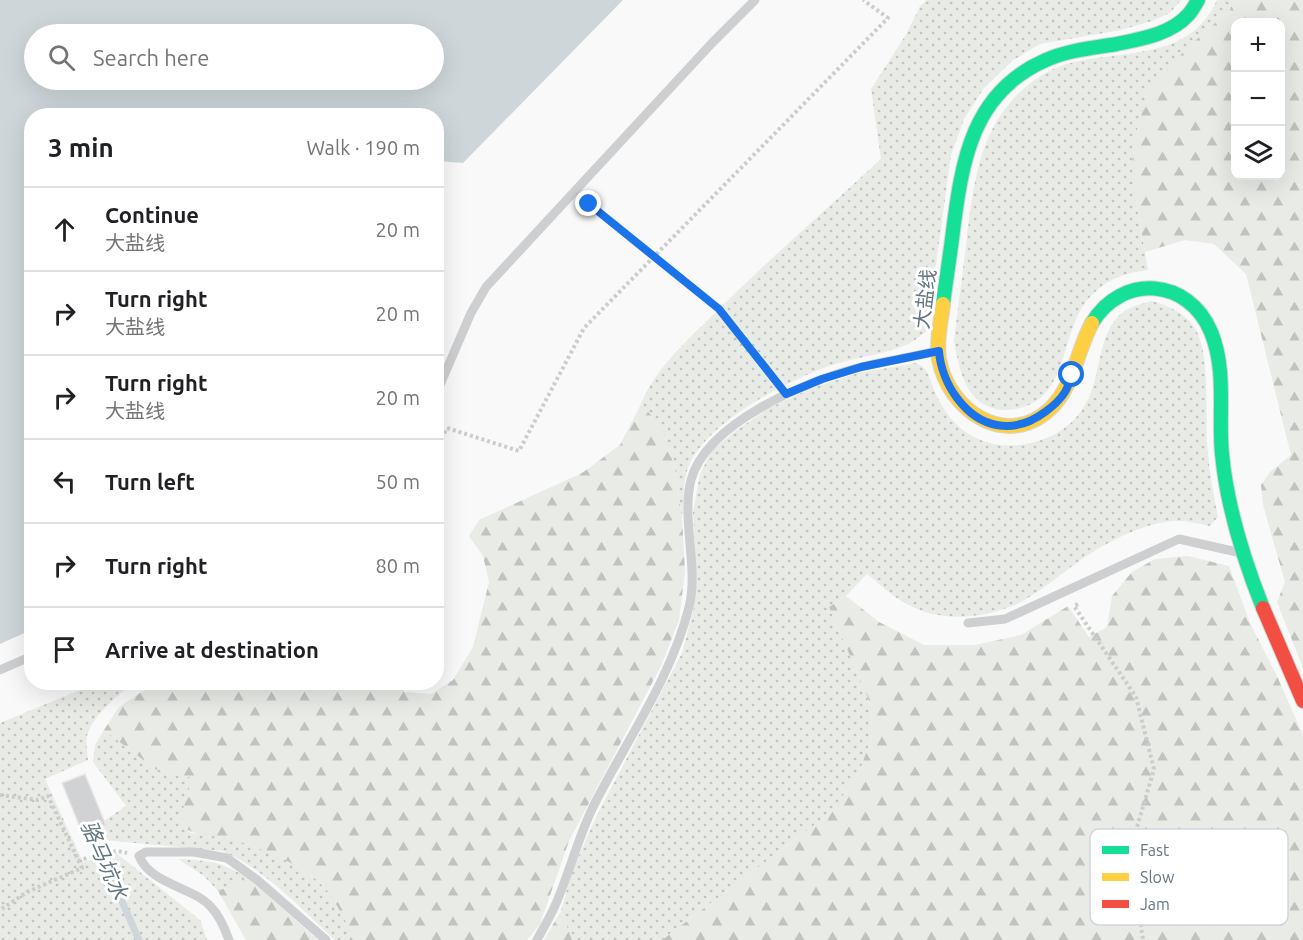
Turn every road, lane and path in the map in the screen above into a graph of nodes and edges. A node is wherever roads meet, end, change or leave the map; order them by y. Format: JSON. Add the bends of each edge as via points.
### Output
{"nodes":[{"id":1,"x":755,"y":0,"type":"edge"},
{"id":2,"x":863,"y":0,"type":"edge"},
{"id":3,"x":1198,"y":0,"type":"edge"},
{"id":4,"x":574,"y":192,"type":"junction"},
{"id":5,"x":654,"y":256,"type":"junction"},
{"id":6,"x":939,"y":351,"type":"junction"},
{"id":7,"x":444,"y":375,"type":"edge"},
{"id":8,"x":786,"y":394,"type":"junction"},
{"id":9,"x":444,"y":434,"type":"edge"},
{"id":10,"x":1243,"y":553,"type":"junction"},
{"id":11,"x":1084,"y":601,"type":"dead end"},
{"id":12,"x":968,"y":623,"type":"dead end"},
{"id":13,"x":24,"y":660,"type":"edge"},
{"id":14,"x":0,"y":670,"type":"edge"},
{"id":15,"x":1303,"y":701,"type":"edge"},
{"id":16,"x":0,"y":795,"type":"edge"},
{"id":17,"x":1136,"y":829,"type":"edge"},
{"id":18,"x":139,"y":856,"type":"junction"},
{"id":19,"x":78,"y":861,"type":"junction"},
{"id":20,"x":0,"y":910,"type":"edge"},
{"id":21,"x":1141,"y":925,"type":"edge"},
{"id":22,"x":229,"y":940,"type":"edge"},
{"id":23,"x":326,"y":940,"type":"edge"},
{"id":24,"x":537,"y":940,"type":"edge"},
{"id":25,"x":1143,"y":940,"type":"edge"}],
"edges":[{"from":1,"to":4,"type":"lane"},
{"from":2,"to":5,"type":"path","via":[[888,18]]},
{"from":3,"to":6,"type":"main road","name":"大盐线","via":[[1186,18],[1150,37],[1059,54],[1038,64],[1004,89],[989,107],[976,128],[959,181]]},
{"from":4,"to":5,"type":"path"},
{"from":4,"to":7,"type":"lane","via":[[486,287]]},
{"from":5,"to":8,"type":"path","via":[[719,309]]},
{"from":5,"to":9,"type":"path","via":[[584,328],[519,451],[447,428]]},
{"from":6,"to":8,"type":"lane","via":[[861,367]]},
{"from":6,"to":10,"type":"main road","name":"大盐线","via":[[944,374],[963,406],[979,419],[1015,426],[1033,421],[1064,394],[1086,332],[1096,314],[1112,299],[1131,290],[1150,288],[1171,292],[1191,303],[1205,320],[1219,358],[1222,464]]},
{"from":8,"to":24,"type":"lane","via":[[735,422],[704,452],[691,480],[689,605],[669,664],[593,808],[554,908]]},
{"from":10,"to":12,"type":"lane","via":[[1179,539],[1005,619]]},
{"from":10,"to":15,"type":"main road","name":"大盐线"},
{"from":11,"to":17,"type":"path","via":[[1074,606],[1136,697],[1154,769]]},
{"from":13,"to":14,"type":"lane"},
{"from":16,"to":19,"type":"path","via":[[38,800],[48,796]]},
{"from":18,"to":19,"type":"path","via":[[121,851]]},
{"from":18,"to":22,"type":"lane","via":[[143,865],[163,880],[211,906]]},
{"from":18,"to":23,"type":"lane","via":[[146,852],[194,852],[227,858]]},
{"from":19,"to":20,"type":"path","via":[[82,868],[27,892]]},
{"from":21,"to":25,"type":"path"}]}
